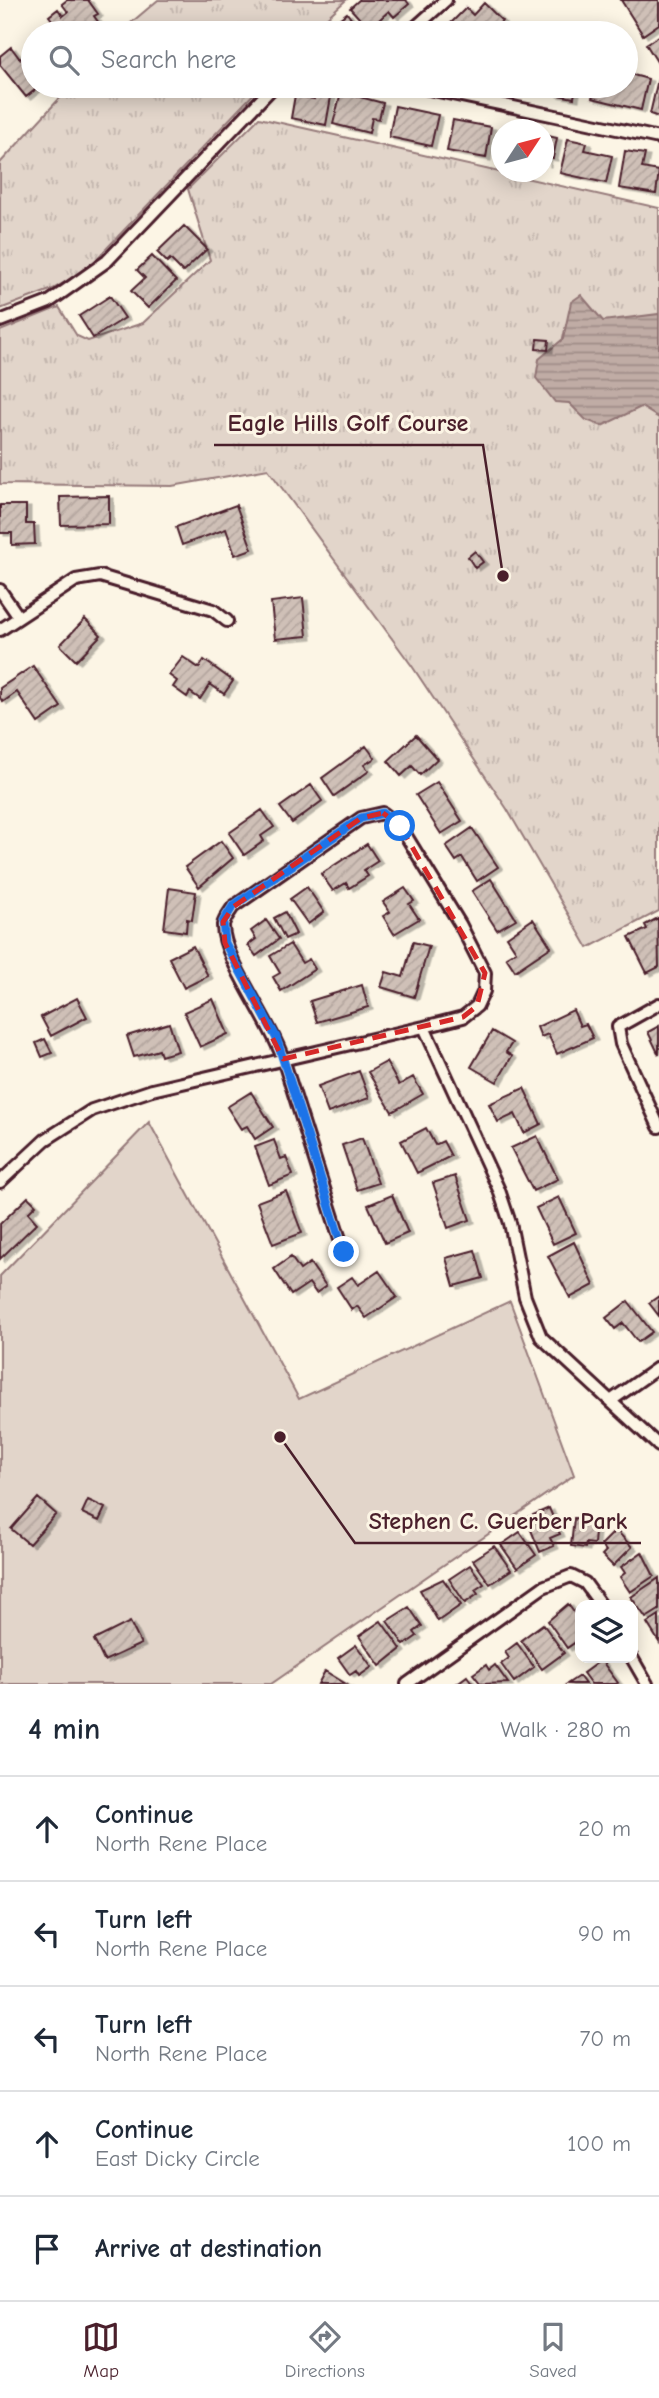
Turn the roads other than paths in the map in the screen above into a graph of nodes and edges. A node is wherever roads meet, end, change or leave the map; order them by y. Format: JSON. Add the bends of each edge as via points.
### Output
{"nodes":[{"id":1,"x":446,"y":0,"type":"edge"},
{"id":2,"x":422,"y":21,"type":"edge"},
{"id":3,"x":263,"y":98,"type":"edge"},
{"id":4,"x":471,"y":98,"type":"edge"},
{"id":5,"x":659,"y":138,"type":"edge"},
{"id":6,"x":0,"y":321,"type":"edge"},
{"id":7,"x":0,"y":590,"type":"edge"},
{"id":8,"x":18,"y":616,"type":"junction"},
{"id":9,"x":227,"y":621,"type":"dead end"},
{"id":10,"x":0,"y":630,"type":"edge"},
{"id":11,"x":659,"y":1004,"type":"edge"},
{"id":12,"x":424,"y":1027,"type":"junction"},
{"id":13,"x":283,"y":1059,"type":"junction"},
{"id":14,"x":659,"y":1127,"type":"edge"},
{"id":15,"x":0,"y":1182,"type":"edge"},
{"id":16,"x":344,"y":1252,"type":"dead end"},
{"id":17,"x":659,"y":1367,"type":"edge"},
{"id":18,"x":612,"y":1400,"type":"junction"},
{"id":19,"x":659,"y":1446,"type":"edge"},
{"id":20,"x":597,"y":1600,"type":"edge"},
{"id":21,"x":635,"y":1663,"type":"edge"},
{"id":22,"x":407,"y":1684,"type":"edge"},
{"id":23,"x":647,"y":1684,"type":"edge"}],
"edges":[{"from":1,"to":2,"type":"street"},
{"from":3,"to":6,"type":"street","via":[[107,261],[49,302]]},
{"from":4,"to":5,"type":"street"},
{"from":7,"to":8,"type":"street"},
{"from":8,"to":9,"type":"street","via":[[76,579],[100,576],[213,610]]},
{"from":8,"to":10,"type":"street"},
{"from":11,"to":14,"type":"street","via":[[618,1027],[621,1045]]},
{"from":12,"to":13,"type":"street"},
{"from":12,"to":13,"type":"street","via":[[463,1017],[477,1006],[485,974],[400,826],[383,813],[361,818],[233,906],[223,922],[225,943],[276,1037]]},
{"from":12,"to":18,"type":"street","via":[[499,1190],[525,1297],[541,1337]]},
{"from":13,"to":15,"type":"street","via":[[152,1090],[92,1110],[45,1140]]},
{"from":13,"to":16,"type":"street"},
{"from":17,"to":18,"type":"street"},
{"from":18,"to":19,"type":"street"},
{"from":20,"to":22,"type":"street","via":[[585,1583],[572,1576],[543,1587]]},
{"from":21,"to":23,"type":"street"}]}
